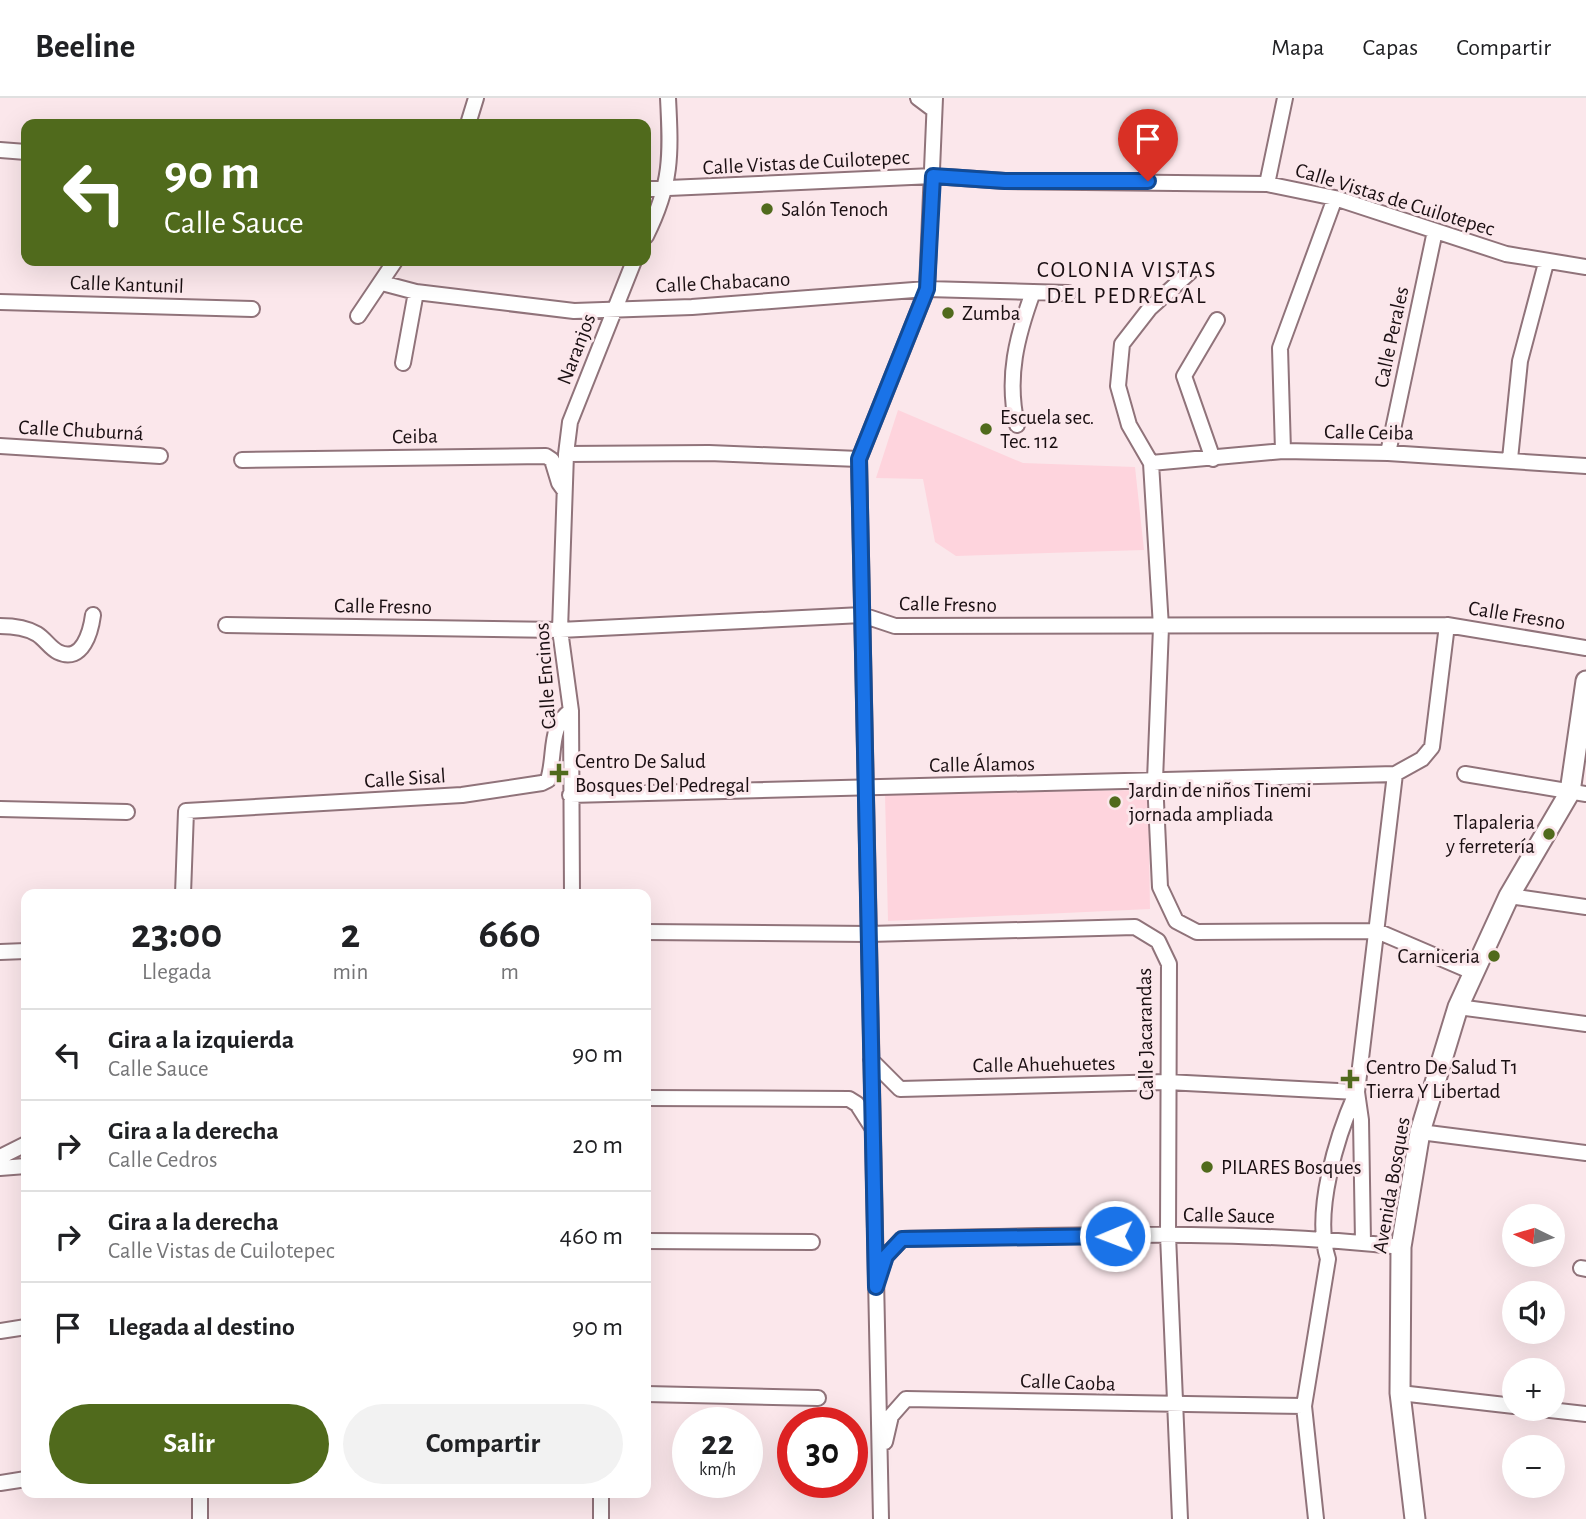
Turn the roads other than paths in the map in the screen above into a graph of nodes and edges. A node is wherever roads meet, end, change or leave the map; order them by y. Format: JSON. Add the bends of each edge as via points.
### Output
{"nodes":[{"id":1,"x":476,"y":98,"type":"edge"},
{"id":2,"x":668,"y":98,"type":"edge"},
{"id":3,"x":918,"y":98,"type":"edge"},
{"id":4,"x":1285,"y":98,"type":"edge"},
{"id":5,"x":934,"y":104,"type":"edge"},
{"id":6,"x":470,"y":119,"type":"edge"},
{"id":7,"x":0,"y":150,"type":"edge"},
{"id":8,"x":21,"y":152,"type":"edge"},
{"id":9,"x":933,"y":176,"type":"junction"},
{"id":10,"x":1267,"y":184,"type":"junction"},
{"id":11,"x":651,"y":189,"type":"edge"},
{"id":12,"x":665,"y":190,"type":"junction"},
{"id":13,"x":1335,"y":198,"type":"junction"},
{"id":14,"x":651,"y":224,"type":"edge"},
{"id":15,"x":1435,"y":230,"type":"junction"},
{"id":16,"x":1546,"y":263,"type":"junction"},
{"id":17,"x":392,"y":266,"type":"edge"},
{"id":18,"x":632,"y":266,"type":"edge"},
{"id":19,"x":1586,"y":267,"type":"edge"},
{"id":20,"x":1190,"y":272,"type":"dead end"},
{"id":21,"x":382,"y":283,"type":"junction"},
{"id":22,"x":927,"y":289,"type":"junction"},
{"id":23,"x":416,"y":292,"type":"junction"},
{"id":24,"x":1033,"y":292,"type":"junction"},
{"id":25,"x":1068,"y":293,"type":"dead end"},
{"id":26,"x":0,"y":302,"type":"edge"},
{"id":27,"x":252,"y":309,"type":"dead end"},
{"id":28,"x":614,"y":309,"type":"junction"},
{"id":29,"x":358,"y":316,"type":"dead end"},
{"id":30,"x":1217,"y":320,"type":"dead end"},
{"id":31,"x":403,"y":363,"type":"dead end"},
{"id":32,"x":1017,"y":425,"type":"dead end"},
{"id":33,"x":0,"y":446,"type":"edge"},
{"id":34,"x":1283,"y":451,"type":"junction"},
{"id":35,"x":1388,"y":453,"type":"junction"},
{"id":36,"x":566,"y":454,"type":"junction"},
{"id":37,"x":160,"y":456,"type":"dead end"},
{"id":38,"x":859,"y":459,"type":"junction"},
{"id":39,"x":1213,"y":459,"type":"junction"},
{"id":40,"x":1510,"y":459,"type":"junction"},
{"id":41,"x":242,"y":460,"type":"dead end"},
{"id":42,"x":1151,"y":463,"type":"junction"},
{"id":43,"x":1586,"y":466,"type":"edge"},
{"id":44,"x":565,"y":491,"type":"junction"},
{"id":45,"x":93,"y":615,"type":"dead end"},
{"id":46,"x":862,"y":615,"type":"junction"},
{"id":47,"x":226,"y":625,"type":"dead end"},
{"id":48,"x":1447,"y":625,"type":"junction"},
{"id":49,"x":0,"y":626,"type":"edge"},
{"id":50,"x":1161,"y":627,"type":"junction"},
{"id":51,"x":560,"y":630,"type":"junction"},
{"id":52,"x":1586,"y":648,"type":"edge"},
{"id":53,"x":1586,"y":681,"type":"edge"},
{"id":54,"x":571,"y":711,"type":"junction"},
{"id":55,"x":1395,"y":774,"type":"junction"},
{"id":56,"x":1465,"y":774,"type":"dead end"},
{"id":57,"x":1155,"y":780,"type":"junction"},
{"id":58,"x":866,"y":788,"type":"junction"},
{"id":59,"x":1578,"y":793,"type":"edge"},
{"id":60,"x":570,"y":795,"type":"junction"},
{"id":61,"x":0,"y":809,"type":"edge"},
{"id":62,"x":127,"y":812,"type":"dead end"},
{"id":63,"x":183,"y":889,"type":"edge"},
{"id":64,"x":570,"y":889,"type":"edge"},
{"id":65,"x":1509,"y":896,"type":"junction"},
{"id":66,"x":1586,"y":907,"type":"edge"},
{"id":67,"x":1377,"y":931,"type":"junction"},
{"id":68,"x":651,"y":932,"type":"edge"},
{"id":69,"x":869,"y":934,"type":"junction"},
{"id":70,"x":21,"y":951,"type":"edge"},
{"id":71,"x":0,"y":952,"type":"edge"},
{"id":72,"x":1475,"y":973,"type":"junction"},
{"id":73,"x":1458,"y":1006,"type":"junction"},
{"id":74,"x":1586,"y":1024,"type":"edge"},
{"id":75,"x":871,"y":1059,"type":"junction"},
{"id":76,"x":1167,"y":1082,"type":"junction"},
{"id":77,"x":1357,"y":1091,"type":"junction"},
{"id":78,"x":651,"y":1098,"type":"edge"},
{"id":79,"x":873,"y":1129,"type":"junction"},
{"id":80,"x":1420,"y":1132,"type":"junction"},
{"id":81,"x":21,"y":1146,"type":"edge"},
{"id":82,"x":1586,"y":1153,"type":"edge"},
{"id":83,"x":0,"y":1157,"type":"edge"},
{"id":84,"x":21,"y":1166,"type":"edge"},
{"id":85,"x":0,"y":1168,"type":"edge"},
{"id":86,"x":1168,"y":1235,"type":"junction"},
{"id":87,"x":1322,"y":1239,"type":"junction"},
{"id":88,"x":651,"y":1241,"type":"edge"},
{"id":89,"x":812,"y":1242,"type":"dead end"},
{"id":90,"x":1363,"y":1242,"type":"junction"},
{"id":91,"x":1401,"y":1247,"type":"junction"},
{"id":92,"x":876,"y":1287,"type":"junction"},
{"id":93,"x":21,"y":1328,"type":"edge"},
{"id":94,"x":0,"y":1331,"type":"edge"},
{"id":95,"x":1399,"y":1392,"type":"junction"},
{"id":96,"x":651,"y":1394,"type":"edge"},
{"id":97,"x":818,"y":1398,"type":"dead end"},
{"id":98,"x":1502,"y":1405,"type":"edge"},
{"id":99,"x":1174,"y":1406,"type":"junction"},
{"id":100,"x":1304,"y":1406,"type":"junction"},
{"id":101,"x":1565,"y":1412,"type":"edge"},
{"id":102,"x":1586,"y":1414,"type":"edge"},
{"id":103,"x":880,"y":1467,"type":"junction"},
{"id":104,"x":21,"y":1480,"type":"edge"},
{"id":105,"x":0,"y":1483,"type":"edge"},
{"id":106,"x":201,"y":1498,"type":"edge"},
{"id":107,"x":601,"y":1498,"type":"edge"},
{"id":108,"x":200,"y":1519,"type":"edge"},
{"id":109,"x":601,"y":1519,"type":"edge"},
{"id":110,"x":881,"y":1519,"type":"edge"},
{"id":111,"x":1180,"y":1519,"type":"edge"},
{"id":112,"x":1316,"y":1519,"type":"edge"},
{"id":113,"x":1415,"y":1519,"type":"edge"}],
"edges":[{"from":1,"to":6,"type":"street"},
{"from":2,"to":12,"type":"street","via":[[671,159]]},
{"from":3,"to":5,"type":"street"},
{"from":4,"to":10,"type":"street"},
{"from":5,"to":9,"type":"street"},
{"from":7,"to":8,"type":"street"},
{"from":9,"to":10,"type":"street","name":"Calle Vistas de Cuilotepec"},
{"from":9,"to":12,"type":"street","name":"Calle Vistas de Cuilotepec"},
{"from":9,"to":22,"type":"street"},
{"from":10,"to":13,"type":"street","name":"Calle Vistas de Cuilotepec"},
{"from":11,"to":12,"type":"street","name":"Calle Vistas de Cuilotepec"},
{"from":12,"to":14,"type":"street"},
{"from":13,"to":15,"type":"street","name":"Calle Vistas de Cuilotepec"},
{"from":13,"to":34,"type":"street","via":[[1280,348]]},
{"from":15,"to":16,"type":"street","name":"Calle Vistas de Cuilotepec"},
{"from":15,"to":35,"type":"street","name":"Calle Perales"},
{"from":16,"to":19,"type":"street","name":"Calle Vistas de Cuilotepec"},
{"from":16,"to":40,"type":"street","via":[[1520,361]]},
{"from":17,"to":21,"type":"street"},
{"from":18,"to":28,"type":"street","name":"Naranjos"},
{"from":20,"to":42,"type":"street","via":[[1150,309],[1122,344],[1118,386],[1129,425]]},
{"from":21,"to":23,"type":"street","name":"Calle Chabacano"},
{"from":21,"to":29,"type":"street"},
{"from":22,"to":24,"type":"street","name":"Calle Chabacano"},
{"from":22,"to":28,"type":"street","name":"Calle Chabacano"},
{"from":22,"to":38,"type":"street"},
{"from":23,"to":28,"type":"street","name":"Calle Chabacano","via":[[574,311]]},
{"from":23,"to":31,"type":"street"},
{"from":24,"to":25,"type":"street","name":"Calle Chabacano"},
{"from":24,"to":32,"type":"street","via":[[1017,338],[1010,386]]},
{"from":26,"to":27,"type":"street","name":"Calle Kantunil"},
{"from":28,"to":36,"type":"street","name":"Naranjos","via":[[570,422]]},
{"from":30,"to":39,"type":"street","via":[[1184,376]]},
{"from":33,"to":37,"type":"street","name":"Calle Chuburná"},
{"from":34,"to":35,"type":"street","name":"Calle Ceiba"},
{"from":34,"to":39,"type":"street","name":"Calle Ceiba"},
{"from":35,"to":40,"type":"street","name":"Calle Ceiba"},
{"from":36,"to":38,"type":"street"},
{"from":36,"to":44,"type":"street","name":"Calle Encinos"},
{"from":38,"to":46,"type":"street"},
{"from":39,"to":42,"type":"street","name":"Calle Ceiba"},
{"from":40,"to":43,"type":"street","name":"Calle Ceiba"},
{"from":41,"to":44,"type":"street","name":"Ceiba","via":[[545,456],[552,460]]},
{"from":42,"to":50,"type":"street"},
{"from":44,"to":51,"type":"street","name":"Calle Encinos"},
{"from":45,"to":49,"type":"street","via":[[87,642],[66,653],[59,653],[37,634]]},
{"from":46,"to":50,"type":"street","name":"Calle Fresno","via":[[895,626]]},
{"from":46,"to":51,"type":"street","name":"Calle Fresno"},
{"from":46,"to":58,"type":"street"},
{"from":47,"to":51,"type":"street","name":"Calle Fresno"},
{"from":48,"to":50,"type":"street","name":"Calle Fresno"},
{"from":48,"to":52,"type":"street","name":"Calle Fresno"},
{"from":48,"to":55,"type":"street","via":[[1432,747],[1422,759]]},
{"from":50,"to":57,"type":"street"},
{"from":51,"to":54,"type":"street","name":"Calle Encinos"},
{"from":53,"to":59,"type":"street","name":"Avenida Bosques"},
{"from":54,"to":60,"type":"street","name":"Calle Encinos"},
{"from":54,"to":63,"type":"street","name":"Calle Sisal","via":[[560,717],[551,771],[542,783],[462,795],[186,811]]},
{"from":55,"to":57,"type":"street","name":"Calle Álamos"},
{"from":55,"to":67,"type":"street","name":"Avenida Bosques"},
{"from":56,"to":59,"type":"street"},
{"from":57,"to":58,"type":"street","name":"Calle Álamos"},
{"from":57,"to":67,"type":"street","via":[[1160,887],[1176,921],[1197,932]]},
{"from":58,"to":60,"type":"street","name":"Calle Álamos"},
{"from":58,"to":69,"type":"street"},
{"from":59,"to":65,"type":"street","name":"Avenida Bosques"},
{"from":60,"to":64,"type":"street","name":"Calle Encinos"},
{"from":61,"to":62,"type":"street"},
{"from":65,"to":66,"type":"street"},
{"from":65,"to":72,"type":"street","name":"Avenida Bosques"},
{"from":67,"to":72,"type":"street"},
{"from":67,"to":77,"type":"street","name":"Avenida Bosques"},
{"from":68,"to":69,"type":"street","name":"Calle Jacarandas"},
{"from":69,"to":75,"type":"street"},
{"from":69,"to":76,"type":"street","name":"Calle Jacarandas","via":[[1135,927],[1158,941],[1169,964]]},
{"from":70,"to":71,"type":"street"},
{"from":72,"to":73,"type":"street","name":"Avenida Bosques"},
{"from":73,"to":74,"type":"street"},
{"from":73,"to":80,"type":"street","name":"Avenida Bosques"},
{"from":75,"to":76,"type":"street","name":"Calle Ahuehuetes","via":[[901,1089]]},
{"from":75,"to":79,"type":"street"},
{"from":76,"to":77,"type":"street","name":"Calle Ahuehuetes"},
{"from":76,"to":86,"type":"street","name":"Calle Jacarandas"},
{"from":77,"to":87,"type":"street","via":[[1339,1131]]},
{"from":77,"to":90,"type":"street","name":"Avenida Bosques"},
{"from":78,"to":79,"type":"street","via":[[849,1099]]},
{"from":79,"to":92,"type":"street"},
{"from":80,"to":82,"type":"street"},
{"from":80,"to":91,"type":"street","name":"Avenida Bosques"},
{"from":81,"to":83,"type":"street"},
{"from":84,"to":85,"type":"street"},
{"from":86,"to":87,"type":"street","name":"Calle Sauce"},
{"from":86,"to":92,"type":"street","name":"Calle Sauce","via":[[902,1239],[886,1256]]},
{"from":86,"to":99,"type":"street","name":"Calle Jacarandas"},
{"from":87,"to":90,"type":"street","name":"Calle Sauce"},
{"from":87,"to":100,"type":"street","via":[[1328,1259]]},
{"from":88,"to":89,"type":"street"},
{"from":90,"to":91,"type":"street","name":"Calle Sauce"},
{"from":91,"to":95,"type":"street","name":"Avenida Bosques"},
{"from":92,"to":103,"type":"street"},
{"from":93,"to":94,"type":"street"},
{"from":95,"to":98,"type":"street"},
{"from":95,"to":113,"type":"street","name":"Avenida Bosques"},
{"from":96,"to":97,"type":"street"},
{"from":99,"to":100,"type":"street","name":"Calle Caoba"},
{"from":99,"to":103,"type":"street","name":"Calle Caoba","via":[[906,1399],[891,1416]]},
{"from":99,"to":111,"type":"street","name":"Calle Jacarandas"},
{"from":100,"to":112,"type":"street"},
{"from":101,"to":102,"type":"street"},
{"from":103,"to":110,"type":"street"},
{"from":104,"to":105,"type":"street"},
{"from":106,"to":108,"type":"street"},
{"from":107,"to":109,"type":"street"}]}
